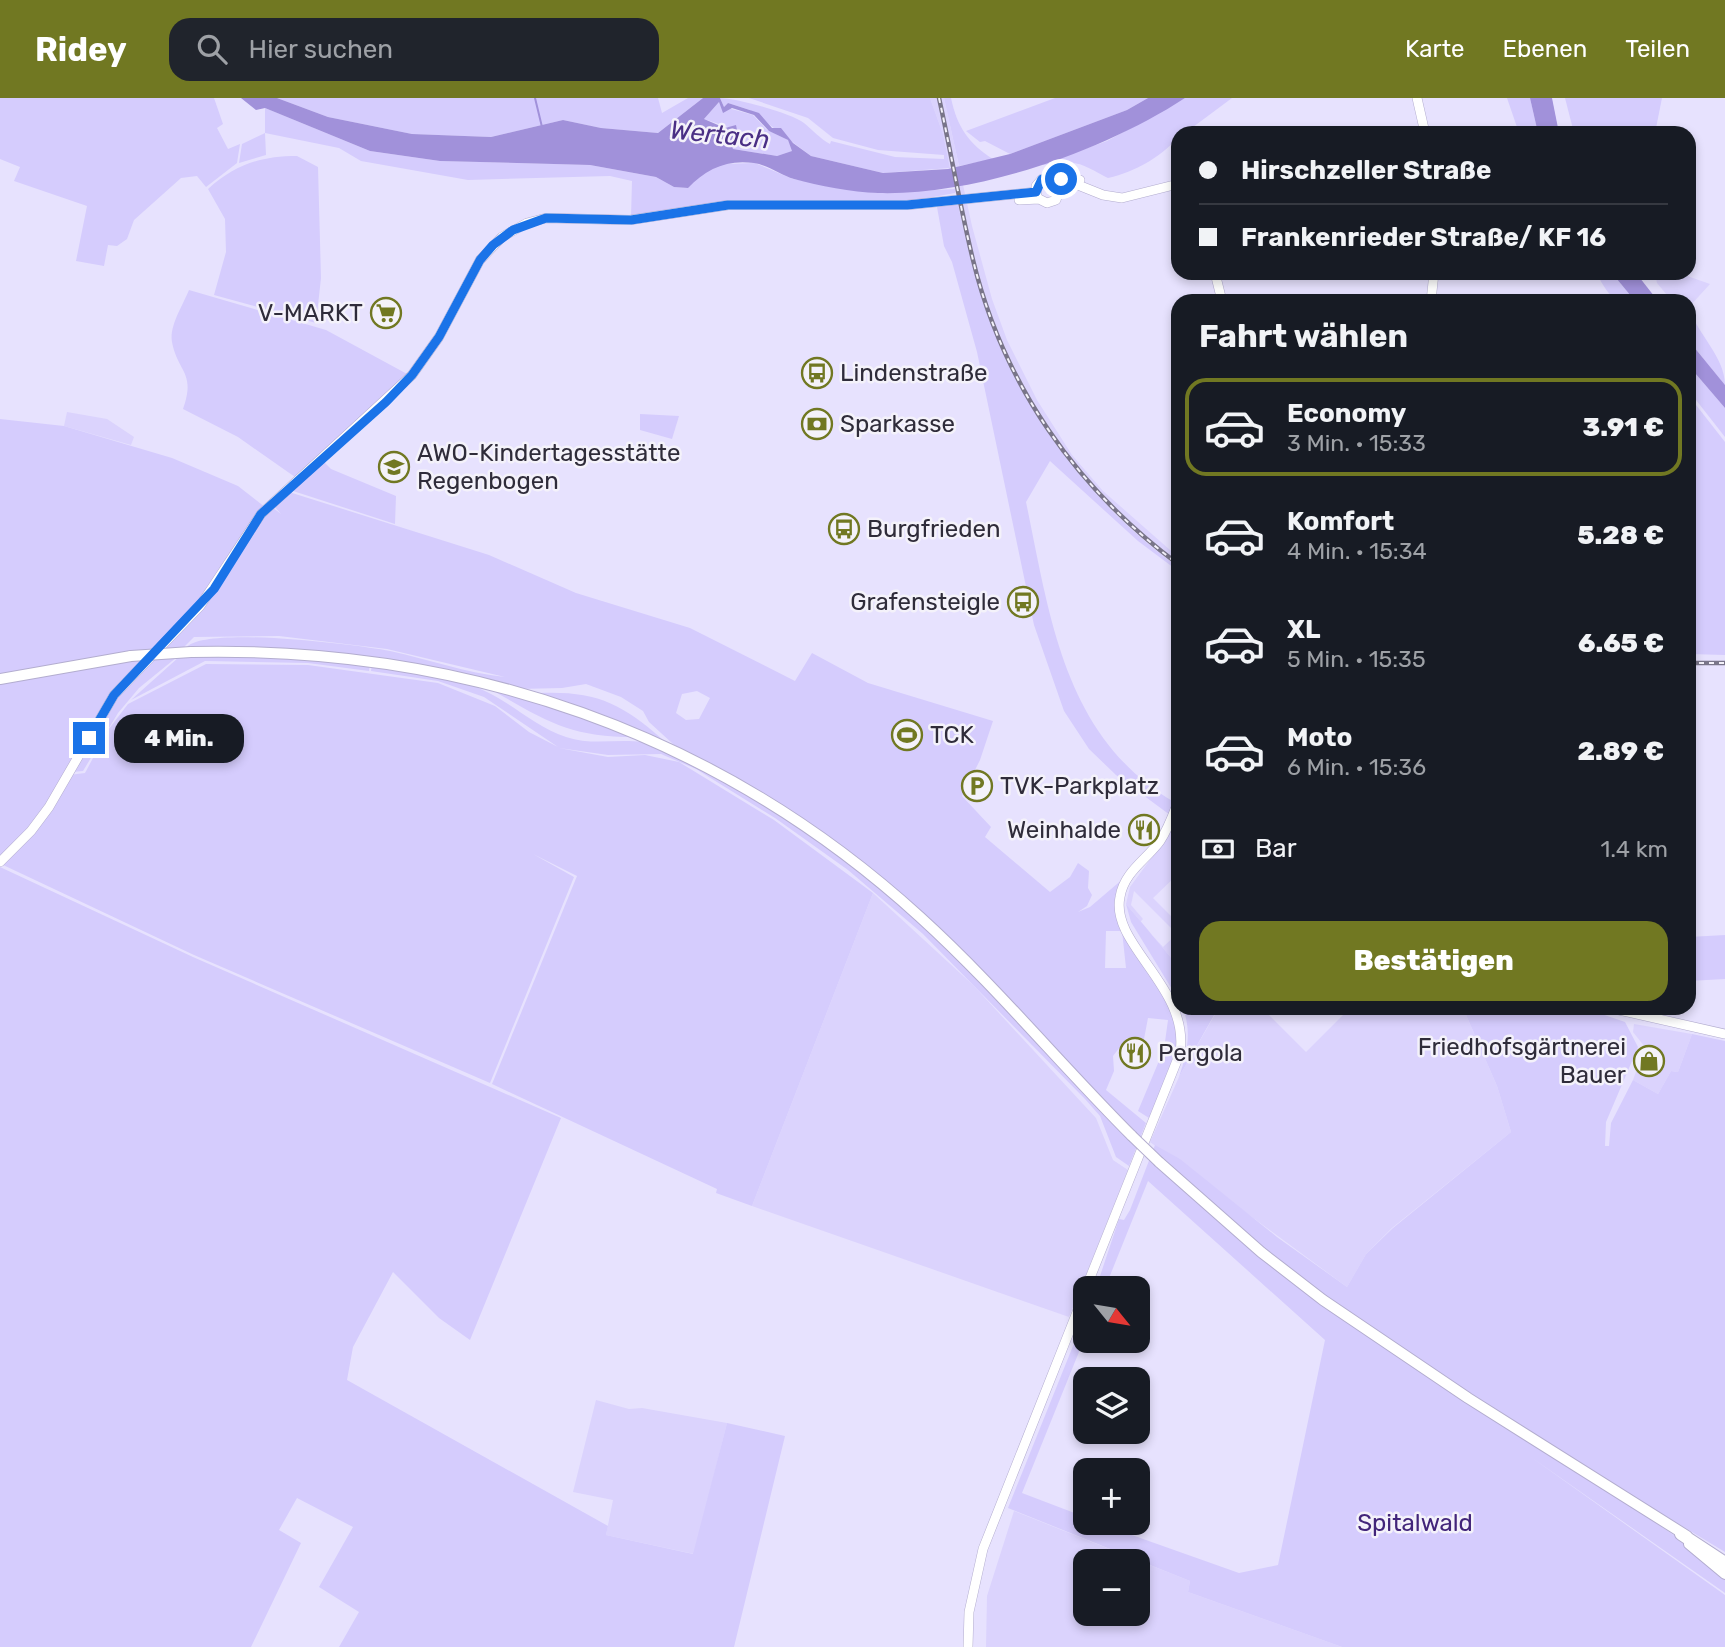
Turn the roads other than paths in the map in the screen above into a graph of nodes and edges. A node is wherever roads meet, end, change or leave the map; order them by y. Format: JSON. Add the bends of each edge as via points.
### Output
{"nodes":[{"id":1,"x":1417,"y":98,"type":"edge"},
{"id":2,"x":1423,"y":126,"type":"edge"},
{"id":3,"x":1053,"y":179,"type":"junction"},
{"id":4,"x":1073,"y":181,"type":"junction"},
{"id":5,"x":1171,"y":186,"type":"edge"},
{"id":6,"x":1060,"y":188,"type":"junction"},
{"id":7,"x":1037,"y":196,"type":"junction"},
{"id":8,"x":0,"y":679,"type":"edge"},
{"id":9,"x":1171,"y":817,"type":"edge"},
{"id":10,"x":0,"y":862,"type":"edge"},
{"id":11,"x":1171,"y":1000,"type":"edge"},
{"id":12,"x":1177,"y":1015,"type":"edge"},
{"id":13,"x":1641,"y":1015,"type":"edge"},
{"id":14,"x":1725,"y":1034,"type":"edge"},
{"id":15,"x":1092,"y":1276,"type":"edge"},
{"id":16,"x":1073,"y":1323,"type":"edge"},
{"id":17,"x":1681,"y":1534,"type":"junction"},
{"id":18,"x":1725,"y":1556,"type":"edge"},
{"id":19,"x":1725,"y":1563,"type":"edge"},
{"id":20,"x":1725,"y":1574,"type":"edge"},
{"id":21,"x":968,"y":1647,"type":"edge"}],
"edges":[{"from":1,"to":2,"type":"street"},
{"from":3,"to":4,"type":"street"},
{"from":3,"to":6,"type":"street"},
{"from":3,"to":7,"type":"street","via":[[1040,181]]},
{"from":4,"to":5,"type":"street","via":[[1099,194],[1130,198]]},
{"from":4,"to":6,"type":"street"},
{"from":6,"to":7,"type":"street","via":[[1053,202]]},
{"from":7,"to":10,"type":"street","via":[[907,205],[749,204],[631,220],[546,218],[502,237],[465,283],[439,337],[412,375],[253,524],[201,606],[114,695],[49,807]]},
{"from":8,"to":17,"type":"main road","bridge":true,"via":[[131,656],[191,652],[311,655],[437,671],[574,709],[678,751],[786,813],[888,889],[947,943],[1132,1136],[1261,1252],[1323,1300]]},
{"from":9,"to":11,"type":"street","via":[[1159,842],[1128,875],[1119,908],[1127,932]]},
{"from":12,"to":15,"type":"street","via":[[1180,1053]]},
{"from":13,"to":14,"type":"street"},
{"from":16,"to":21,"type":"street","via":[[983,1549],[969,1612]]},
{"from":17,"to":18,"type":"main road"},
{"from":17,"to":19,"type":"highway"},
{"from":17,"to":20,"type":"main road"}]}
